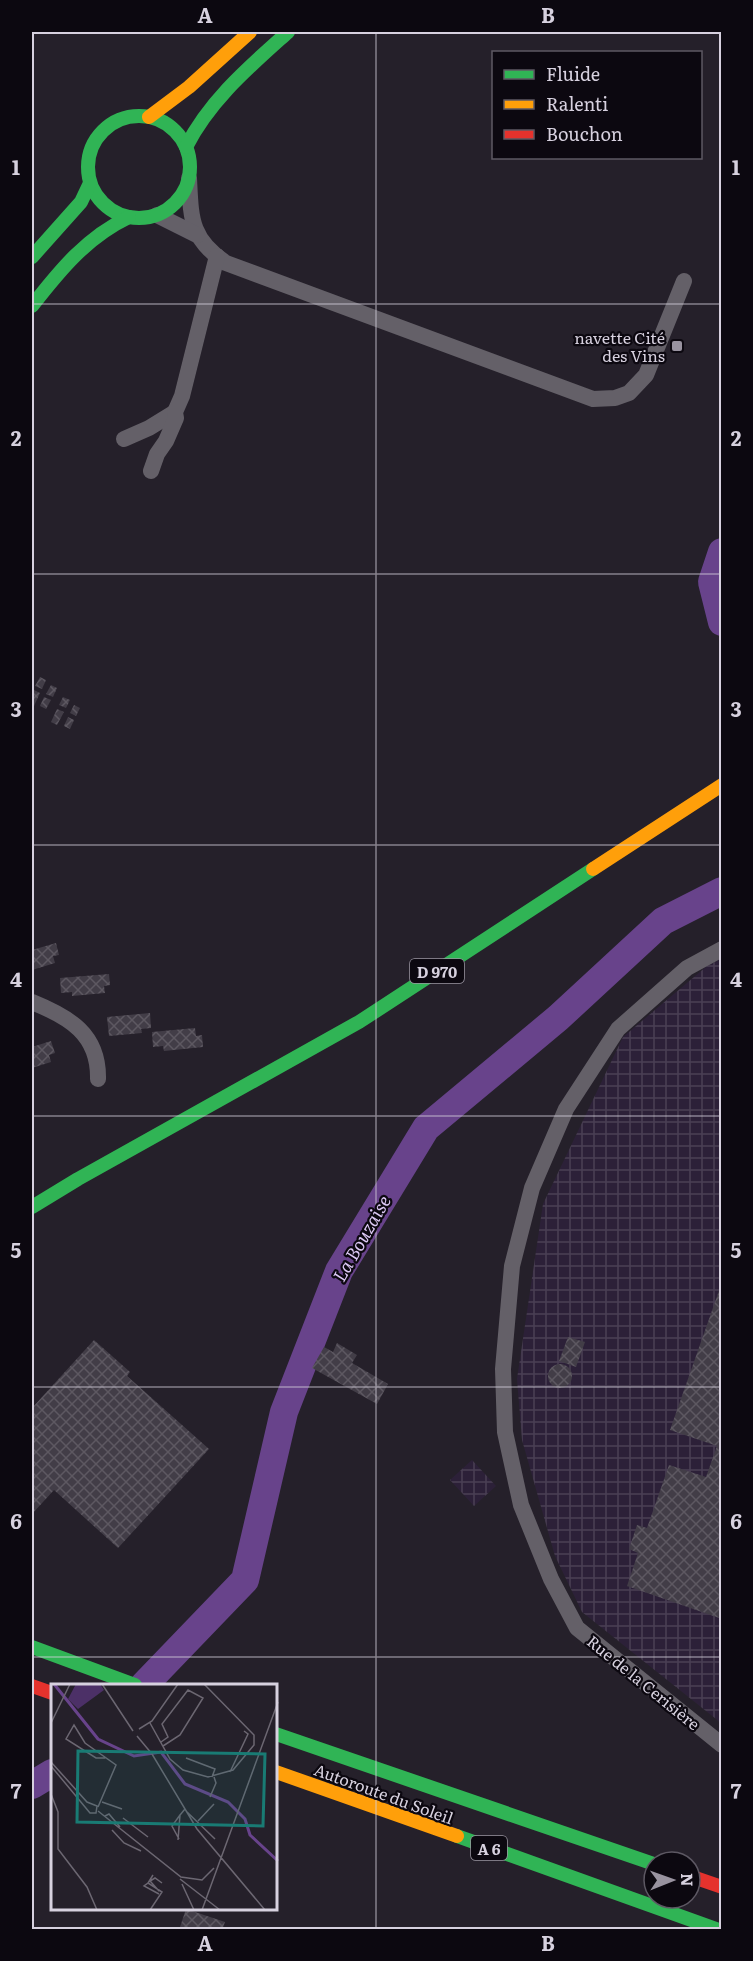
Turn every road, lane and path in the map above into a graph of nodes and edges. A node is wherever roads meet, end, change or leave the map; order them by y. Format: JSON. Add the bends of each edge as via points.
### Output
{"nodes":[{"id":1,"x":250,"y":32,"type":"edge"},
{"id":2,"x":288,"y":32,"type":"edge"},
{"id":3,"x":148,"y":117,"type":"junction"},
{"id":4,"x":186,"y":147,"type":"junction"},
{"id":5,"x":189,"y":178,"type":"junction"},
{"id":6,"x":90,"y":183,"type":"junction"},
{"id":7,"x":157,"y":215,"type":"junction"},
{"id":8,"x":129,"y":218,"type":"junction"},
{"id":9,"x":197,"y":235,"type":"junction"},
{"id":10,"x":217,"y":256,"type":"junction"},
{"id":11,"x":32,"y":257,"type":"edge"},
{"id":12,"x":684,"y":280,"type":"dead end"},
{"id":13,"x":32,"y":306,"type":"edge"},
{"id":14,"x":175,"y":412,"type":"junction"},
{"id":15,"x":124,"y":439,"type":"dead end"},
{"id":16,"x":151,"y":471,"type":"dead end"},
{"id":17,"x":722,"y":785,"type":"edge"},
{"id":18,"x":722,"y":949,"type":"edge"},
{"id":19,"x":32,"y":1002,"type":"edge"},
{"id":20,"x":99,"y":1079,"type":"dead end"},
{"id":21,"x":32,"y":1207,"type":"edge"},
{"id":22,"x":32,"y":1647,"type":"edge"},
{"id":23,"x":131,"y":1684,"type":"edge"},
{"id":24,"x":32,"y":1686,"type":"edge"},
{"id":25,"x":51,"y":1694,"type":"edge"},
{"id":26,"x":278,"y":1735,"type":"edge"},
{"id":27,"x":722,"y":1745,"type":"edge"},
{"id":28,"x":278,"y":1773,"type":"edge"},
{"id":29,"x":642,"y":1860,"type":"edge"},
{"id":30,"x":702,"y":1880,"type":"edge"},
{"id":31,"x":722,"y":1887,"type":"edge"},
{"id":32,"x":719,"y":1929,"type":"edge"}],
"edges":[{"from":1,"to":3,"type":"main road","via":[[206,74]]},
{"from":2,"to":4,"type":"main road","via":[[215,102]]},
{"from":3,"to":4,"type":"main road","via":[[171,127]]},
{"from":3,"to":6,"type":"main road","via":[[122,119],[100,133],[89,156]]},
{"from":4,"to":5,"type":"main road"},
{"from":5,"to":7,"type":"main road","via":[[183,194]]},
{"from":5,"to":9,"type":"street"},
{"from":6,"to":8,"type":"main road","via":[[109,209]]},
{"from":6,"to":11,"type":"main road","via":[[81,202]]},
{"from":7,"to":8,"type":"main road"},
{"from":7,"to":9,"type":"street"},
{"from":8,"to":13,"type":"main road","via":[[115,223],[68,260]]},
{"from":9,"to":10,"type":"street"},
{"from":10,"to":12,"type":"street","via":[[593,399],[629,393],[646,375]]},
{"from":10,"to":14,"type":"street"},
{"from":14,"to":15,"type":"street"},
{"from":14,"to":16,"type":"street","via":[[176,418]]},
{"from":17,"to":21,"type":"main road","number":"D 970","via":[[359,1022]]},
{"from":18,"to":27,"type":"street","name":"Rue de la Cerisière","via":[[687,968],[618,1029],[566,1109],[532,1188],[512,1266],[503,1369],[505,1432],[521,1505],[551,1579],[577,1628]]},
{"from":19,"to":20,"type":"street","via":[[74,1024],[84,1035],[99,1062]]},
{"from":22,"to":23,"type":"main road"},
{"from":24,"to":25,"type":"main road"},
{"from":26,"to":29,"type":"main road","name":"Autoroute du Soleil","number":"A 6"},
{"from":28,"to":32,"type":"main road","name":"Autoroute du Soleil","number":"A 6"},
{"from":30,"to":31,"type":"main road"}]}
